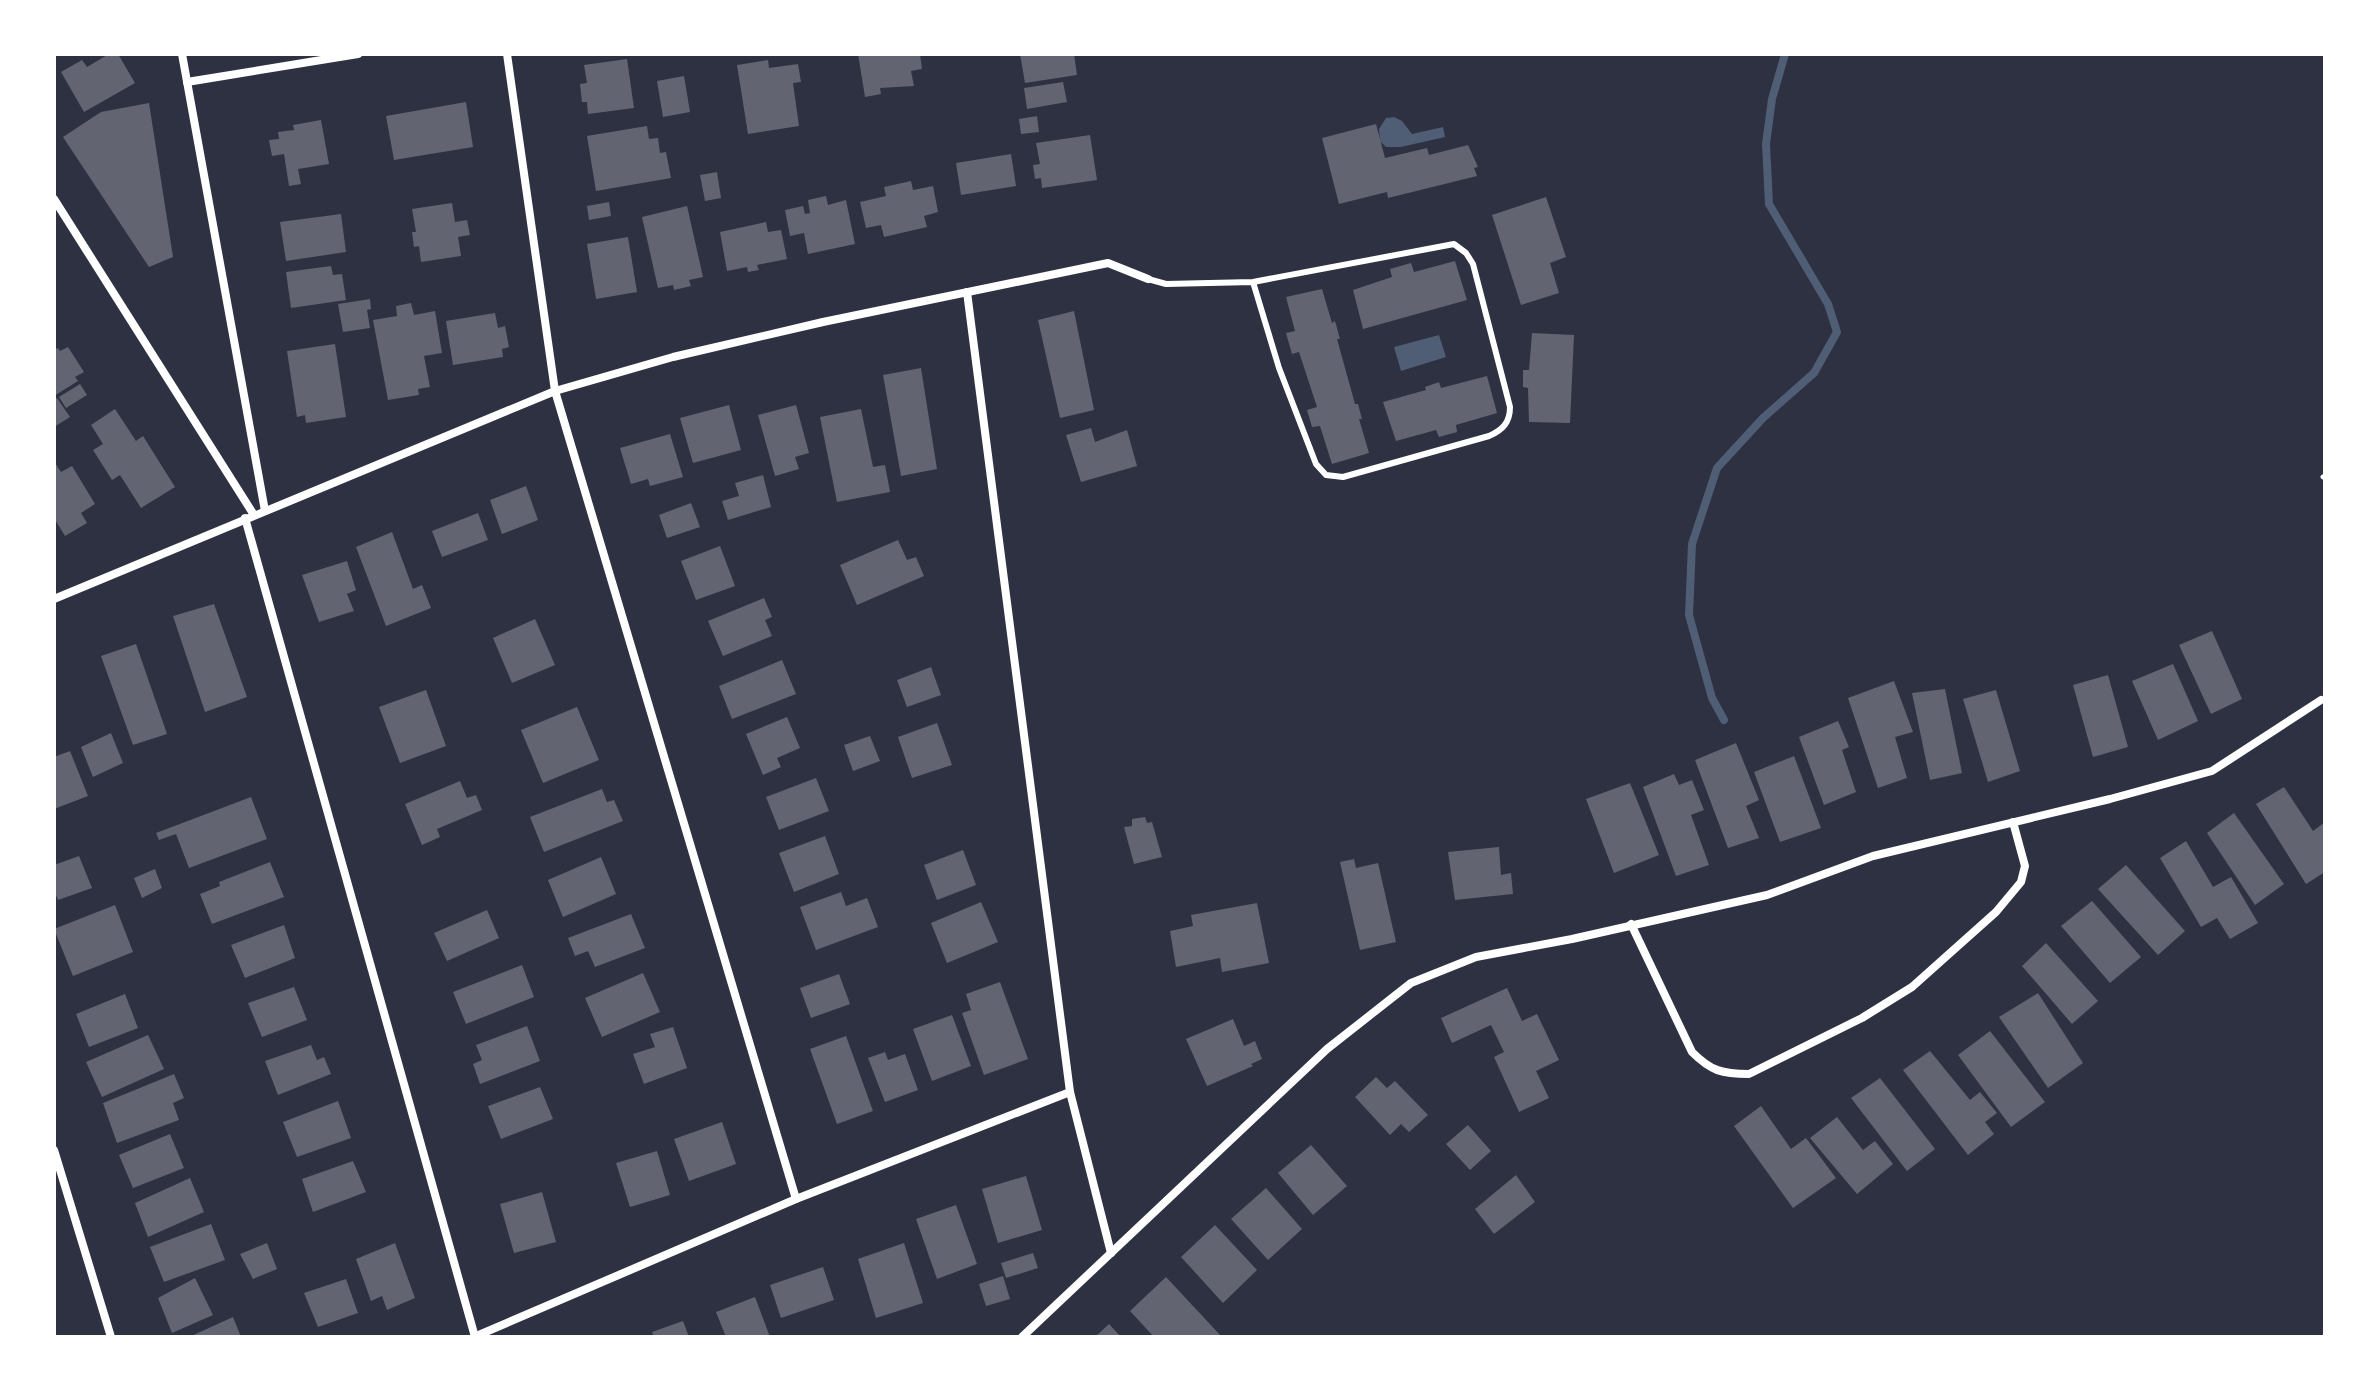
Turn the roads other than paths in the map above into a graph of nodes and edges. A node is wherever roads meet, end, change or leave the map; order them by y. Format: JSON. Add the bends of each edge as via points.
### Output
{"nodes":[{"id":1,"x":182,"y":54,"type":"edge"},
{"id":2,"x":358,"y":54,"type":"edge"},
{"id":3,"x":507,"y":54,"type":"edge"},
{"id":4,"x":187,"y":82,"type":"junction"},
{"id":5,"x":54,"y":199,"type":"edge"},
{"id":6,"x":1148,"y":279,"type":"joint"},
{"id":7,"x":1253,"y":282,"type":"junction"},
{"id":8,"x":967,"y":292,"type":"junction"},
{"id":9,"x":555,"y":391,"type":"junction"},
{"id":10,"x":265,"y":511,"type":"junction"},
{"id":11,"x":250,"y":517,"type":"junction"},
{"id":12,"x":54,"y":599,"type":"edge"},
{"id":13,"x":2321,"y":700,"type":"dead end"},
{"id":14,"x":2013,"y":822,"type":"junction"},
{"id":15,"x":1631,"y":924,"type":"junction"},
{"id":16,"x":1070,"y":1092,"type":"junction"},
{"id":17,"x":54,"y":1150,"type":"edge"},
{"id":18,"x":796,"y":1199,"type":"junction"},
{"id":19,"x":1111,"y":1253,"type":"junction"},
{"id":20,"x":111,"y":1337,"type":"edge"},
{"id":21,"x":474,"y":1337,"type":"edge"},
{"id":22,"x":1022,"y":1337,"type":"edge"}],
"edges":[{"from":1,"to":4,"type":"street"},
{"from":2,"to":4,"type":"street"},
{"from":3,"to":9,"type":"street"},
{"from":4,"to":10,"type":"street"},
{"from":5,"to":11,"type":"street"},
{"from":6,"to":7,"type":"lane","via":[[1166,284]]},
{"from":6,"to":8,"type":"street","via":[[1108,263]]},
{"from":7,"to":7,"type":"lane","via":[[1279,368],[1316,464],[1326,475],[1343,477],[1489,436],[1509,419],[1473,264],[1454,244]]},
{"from":8,"to":9,"type":"street","via":[[673,357]]},
{"from":8,"to":16,"type":"street"},
{"from":9,"to":10,"type":"street"},
{"from":9,"to":18,"type":"street"},
{"from":10,"to":11,"type":"street"},
{"from":11,"to":12,"type":"street"},
{"from":11,"to":21,"type":"street"},
{"from":13,"to":14,"type":"street","via":[[2212,771]]},
{"from":14,"to":15,"type":"street","via":[[1873,856],[1767,895]]},
{"from":14,"to":15,"type":"street","via":[[2025,866],[2021,882],[1996,912],[1912,987],[1749,1074],[1707,1068],[1692,1052]]},
{"from":15,"to":19,"type":"street","via":[[1476,957],[1411,983],[1327,1049]]},
{"from":16,"to":18,"type":"street"},
{"from":16,"to":19,"type":"street"},
{"from":17,"to":20,"type":"street"},
{"from":18,"to":21,"type":"street"},
{"from":19,"to":22,"type":"street"}]}
